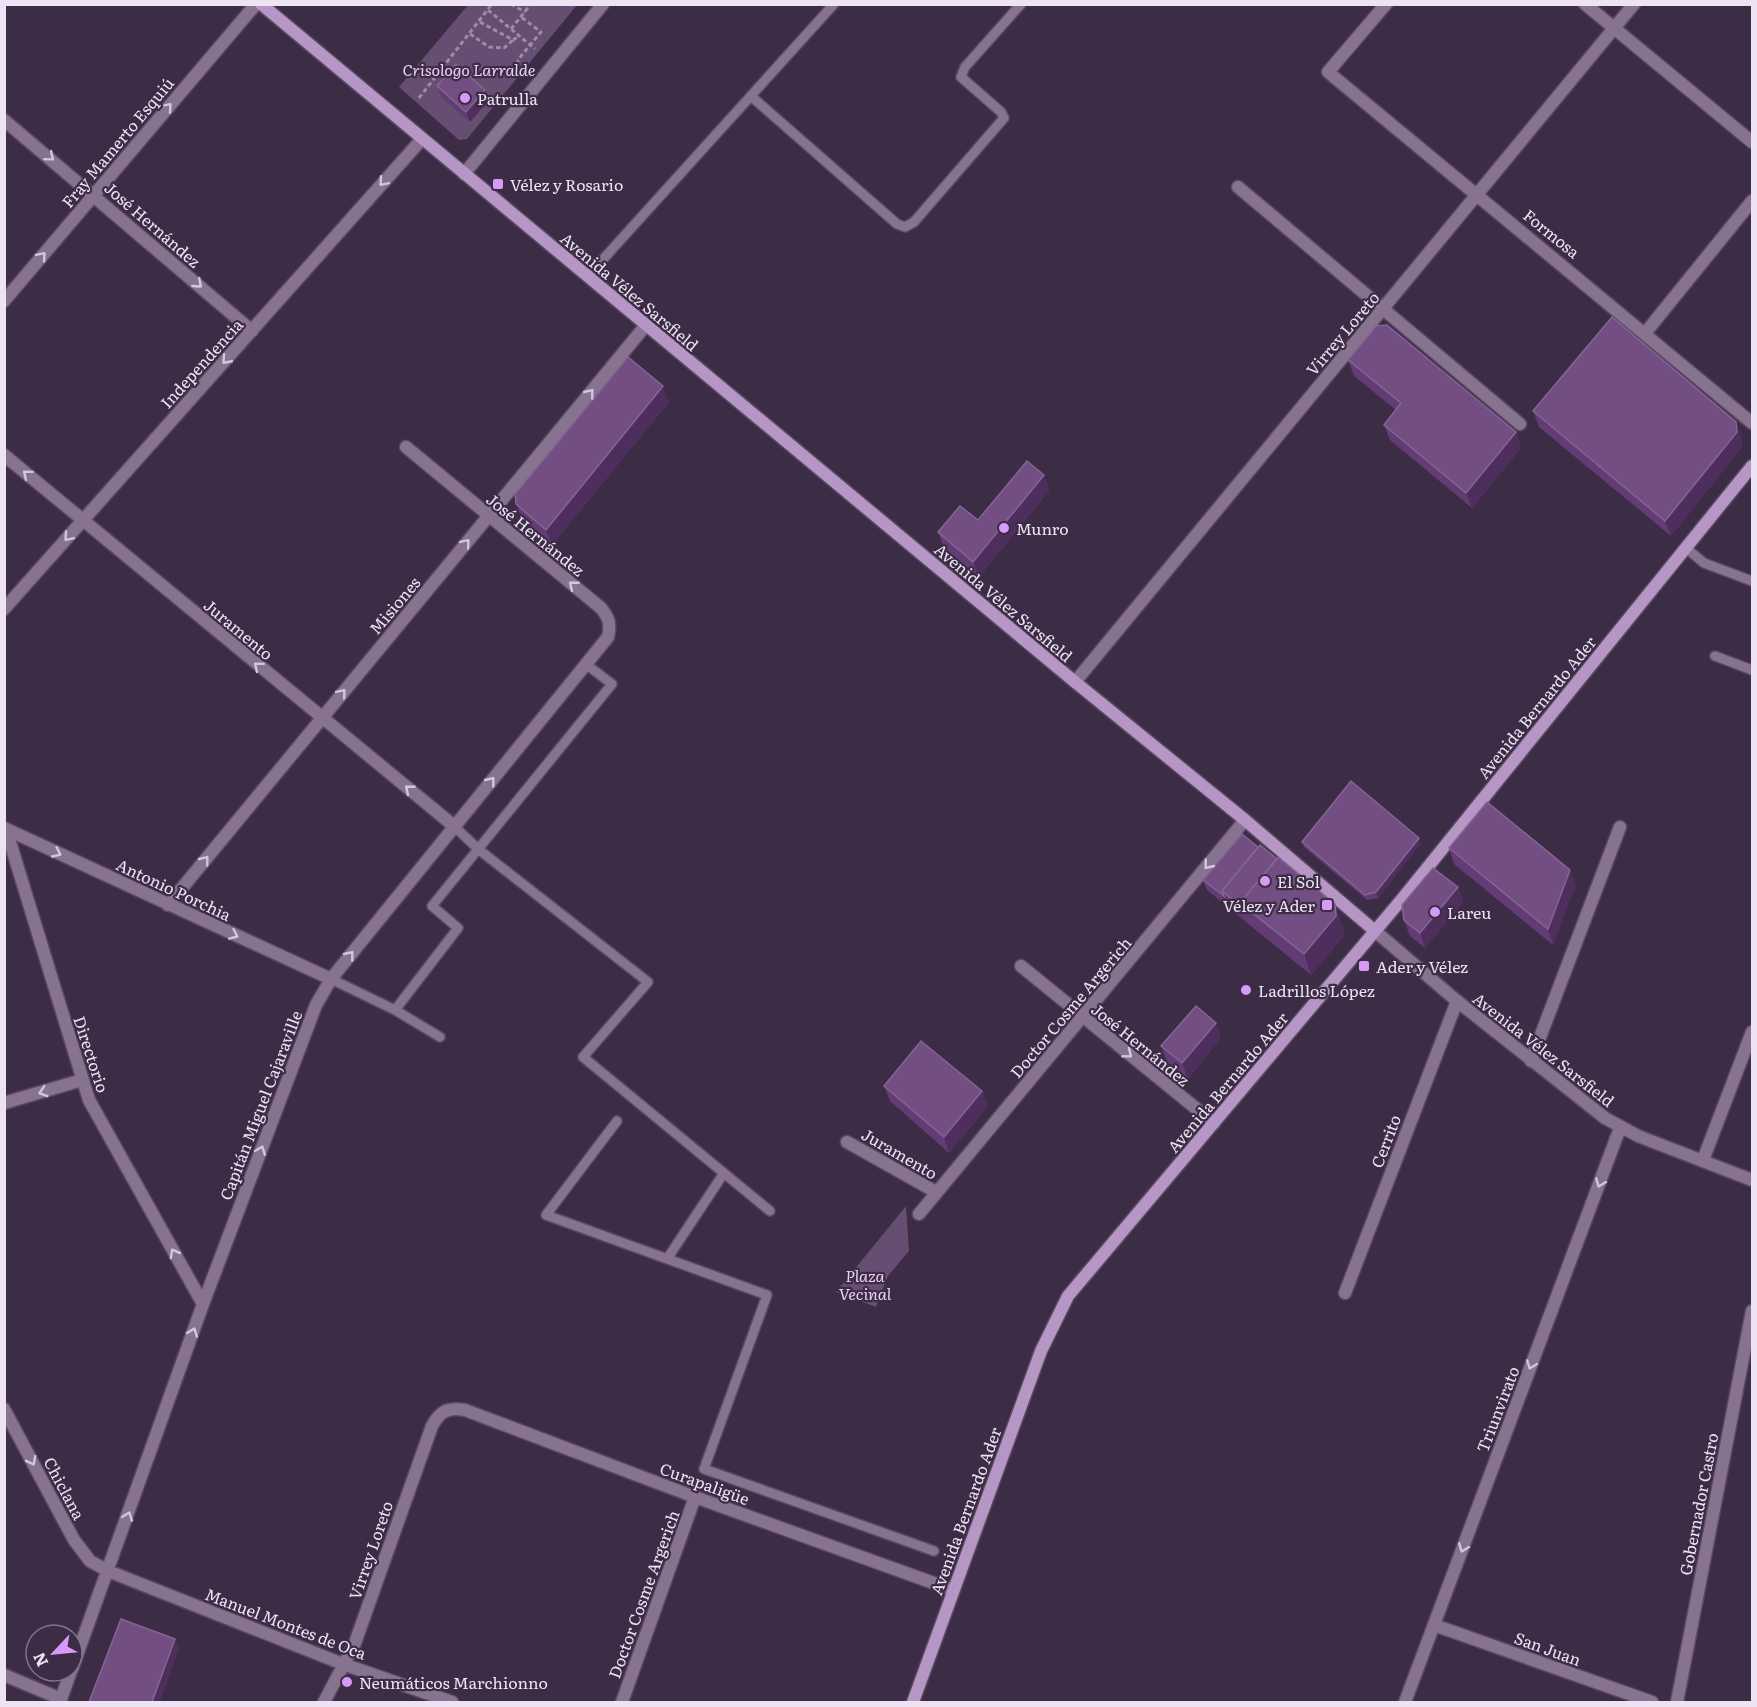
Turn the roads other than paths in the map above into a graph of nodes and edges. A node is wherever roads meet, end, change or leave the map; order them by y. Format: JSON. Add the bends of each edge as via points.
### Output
{"nodes":[{"id":1,"x":256,"y":4,"type":"edge"},
{"id":2,"x":261,"y":4,"type":"edge"},
{"id":3,"x":603,"y":4,"type":"edge"},
{"id":4,"x":834,"y":4,"type":"edge"},
{"id":5,"x":1021,"y":4,"type":"edge"},
{"id":6,"x":1386,"y":4,"type":"edge"},
{"id":7,"x":1585,"y":4,"type":"edge"},
{"id":8,"x":1634,"y":4,"type":"edge"},
{"id":9,"x":1614,"y":29,"type":"junction"},
{"id":10,"x":752,"y":97,"type":"junction"},
{"id":11,"x":4,"y":120,"type":"edge"},
{"id":12,"x":422,"y":139,"type":"junction"},
{"id":13,"x":1752,"y":142,"type":"edge"},
{"id":14,"x":464,"y":174,"type":"junction"},
{"id":15,"x":1239,"y":187,"type":"dead end"},
{"id":16,"x":94,"y":194,"type":"junction"},
{"id":17,"x":1478,"y":194,"type":"junction"},
{"id":18,"x":1752,"y":201,"type":"edge"},
{"id":19,"x":587,"y":277,"type":"junction"},
{"id":20,"x":4,"y":301,"type":"edge"},
{"id":21,"x":1383,"y":309,"type":"junction"},
{"id":22,"x":646,"y":325,"type":"junction"},
{"id":23,"x":252,"y":331,"type":"junction"},
{"id":24,"x":1646,"y":332,"type":"junction"},
{"id":25,"x":1752,"y":423,"type":"edge"},
{"id":26,"x":1520,"y":424,"type":"dead end"},
{"id":27,"x":406,"y":447,"type":"dead end"},
{"id":28,"x":4,"y":455,"type":"edge"},
{"id":29,"x":1752,"y":466,"type":"edge"},
{"id":30,"x":489,"y":516,"type":"junction"},
{"id":31,"x":82,"y":520,"type":"junction"},
{"id":32,"x":1686,"y":548,"type":"junction"},
{"id":33,"x":1752,"y":581,"type":"edge"},
{"id":34,"x":4,"y":609,"type":"edge"},
{"id":35,"x":610,"y":627,"type":"joint"},
{"id":36,"x":1715,"y":656,"type":"dead end"},
{"id":37,"x":586,"y":664,"type":"junction"},
{"id":38,"x":1752,"y":670,"type":"edge"},
{"id":39,"x":1075,"y":682,"type":"junction"},
{"id":40,"x":321,"y":718,"type":"junction"},
{"id":41,"x":1245,"y":820,"type":"junction"},
{"id":42,"x":454,"y":826,"type":"junction"},
{"id":43,"x":1620,"y":827,"type":"dead end"},
{"id":44,"x":5,"y":829,"type":"edge"},
{"id":45,"x":478,"y":849,"type":"junction"},
{"id":46,"x":168,"y":905,"type":"junction"},
{"id":47,"x":1375,"y":931,"type":"junction"},
{"id":48,"x":1022,"y":966,"type":"dead end"},
{"id":49,"x":331,"y":979,"type":"junction"},
{"id":50,"x":1457,"y":1001,"type":"junction"},
{"id":51,"x":395,"y":1010,"type":"junction"},
{"id":52,"x":1083,"y":1018,"type":"junction"},
{"id":53,"x":1752,"y":1032,"type":"edge"},
{"id":54,"x":440,"y":1037,"type":"dead end"},
{"id":55,"x":1531,"y":1061,"type":"junction"},
{"id":56,"x":82,"y":1080,"type":"junction"},
{"id":57,"x":4,"y":1103,"type":"edge"},
{"id":58,"x":617,"y":1121,"type":"dead end"},
{"id":59,"x":1214,"y":1123,"type":"junction"},
{"id":60,"x":1620,"y":1128,"type":"junction"},
{"id":61,"x":847,"y":1142,"type":"dead end"},
{"id":62,"x":1703,"y":1160,"type":"junction"},
{"id":63,"x":724,"y":1173,"type":"junction"},
{"id":64,"x":1752,"y":1180,"type":"edge"},
{"id":65,"x":936,"y":1192,"type":"junction"},
{"id":66,"x":770,"y":1211,"type":"dead end"},
{"id":67,"x":919,"y":1214,"type":"dead end"},
{"id":68,"x":667,"y":1259,"type":"junction"},
{"id":69,"x":1345,"y":1293,"type":"dead end"},
{"id":70,"x":203,"y":1304,"type":"junction"},
{"id":71,"x":1752,"y":1311,"type":"edge"},
{"id":72,"x":4,"y":1409,"type":"edge"},
{"id":73,"x":446,"y":1410,"type":"joint"},
{"id":74,"x":695,"y":1497,"type":"junction"},
{"id":75,"x":934,"y":1551,"type":"dead end"},
{"id":76,"x":108,"y":1571,"type":"junction"},
{"id":77,"x":953,"y":1590,"type":"junction"},
{"id":78,"x":1434,"y":1625,"type":"junction"},
{"id":79,"x":84,"y":1637,"type":"edge"},
{"id":80,"x":343,"y":1664,"type":"junction"},
{"id":81,"x":4,"y":1675,"type":"edge"},
{"id":82,"x":67,"y":1683,"type":"edge"},
{"id":83,"x":60,"y":1701,"type":"edge"},
{"id":84,"x":324,"y":1702,"type":"edge"},
{"id":85,"x":452,"y":1702,"type":"edge"},
{"id":86,"x":622,"y":1702,"type":"edge"},
{"id":87,"x":913,"y":1702,"type":"edge"},
{"id":88,"x":1405,"y":1702,"type":"edge"},
{"id":89,"x":1652,"y":1702,"type":"edge"},
{"id":90,"x":1677,"y":1702,"type":"edge"}],
"edges":[{"from":16,"to":1,"type":"street","name":"Fray Mamerto Esquiú","one_way":true},
{"from":2,"to":12,"type":"main road","name":"Avenida Vélez Sarsfield"},
{"from":3,"to":14,"type":"street"},
{"from":4,"to":10,"type":"lane"},
{"from":5,"to":10,"type":"lane","via":[[965,67],[961,77],[1005,118],[914,222],[905,227]]},
{"from":6,"to":17,"type":"street","name":"Formosa","via":[[1328,72]]},
{"from":7,"to":9,"type":"street"},
{"from":8,"to":9,"type":"street","name":"Virrey Loreto"},
{"from":9,"to":13,"type":"street"},
{"from":9,"to":17,"type":"street","name":"Virrey Loreto"},
{"from":10,"to":19,"type":"lane"},
{"from":11,"to":16,"type":"street","name":"José Hernández","one_way":true},
{"from":12,"to":14,"type":"main road","name":"Avenida Vélez Sarsfield"},
{"from":12,"to":23,"type":"street","name":"Independencia","one_way":true},
{"from":14,"to":19,"type":"main road","name":"Avenida Vélez Sarsfield"},
{"from":15,"to":21,"type":"street"},
{"from":20,"to":16,"type":"street","name":"Fray Mamerto Esquiú","one_way":true},
{"from":16,"to":23,"type":"street","name":"José Hernández","one_way":true},
{"from":17,"to":21,"type":"street","name":"Virrey Loreto"},
{"from":17,"to":24,"type":"street","name":"Formosa"},
{"from":18,"to":24,"type":"street"},
{"from":19,"to":22,"type":"main road","name":"Avenida Vélez Sarsfield"},
{"from":21,"to":26,"type":"street"},
{"from":21,"to":39,"type":"street","name":"Virrey Loreto"},
{"from":30,"to":22,"type":"street","name":"Misiones","one_way":true},
{"from":22,"to":39,"type":"main road","name":"Avenida Vélez Sarsfield"},
{"from":23,"to":31,"type":"street","name":"Independencia","one_way":true},
{"from":24,"to":25,"type":"street","name":"Formosa"},
{"from":27,"to":30,"type":"street","name":"José Hernández"},
{"from":31,"to":28,"type":"street","name":"Juramento","one_way":true},
{"from":29,"to":32,"type":"main road","name":"Avenida Bernardo Ader"},
{"from":35,"to":30,"type":"street","name":"José Hernández","one_way":true,"via":[[608,616],[600,608]]},
{"from":40,"to":30,"type":"street","name":"Misiones","one_way":true},
{"from":31,"to":34,"type":"street","name":"Independencia","one_way":true},
{"from":40,"to":31,"type":"street","name":"Juramento","one_way":true},
{"from":32,"to":33,"type":"lane","via":[[1704,563]]},
{"from":32,"to":47,"type":"main road","name":"Avenida Bernardo Ader"},
{"from":35,"to":37,"type":"street","name":"Capitán Miguel Cajaraville","via":[[608,637]]},
{"from":36,"to":38,"type":"lane"},
{"from":42,"to":37,"type":"street","name":"Capitán Miguel Cajaraville","one_way":true},
{"from":37,"to":45,"type":"lane","via":[[612,684]]},
{"from":39,"to":41,"type":"main road","name":"Avenida Vélez Sarsfield"},
{"from":42,"to":40,"type":"street","name":"Juramento","one_way":true},
{"from":46,"to":40,"type":"street","name":"Misiones","one_way":true},
{"from":41,"to":47,"type":"main road","name":"Avenida Vélez Sarsfield"},
{"from":41,"to":52,"type":"street","name":"Doctor Cosme Argerich","one_way":true},
{"from":42,"to":45,"type":"lane"},
{"from":49,"to":42,"type":"street","name":"Capitán Miguel Cajaraville","one_way":true},
{"from":43,"to":55,"type":"street"},
{"from":44,"to":46,"type":"street","name":"Antonio Porchia","one_way":true},
{"from":44,"to":56,"type":"street","name":"Directorio"},
{"from":45,"to":51,"type":"lane","via":[[432,906],[459,928]]},
{"from":45,"to":63,"type":"lane","via":[[648,982],[583,1057]]},
{"from":46,"to":49,"type":"street","name":"Antonio Porchia","one_way":true},
{"from":47,"to":50,"type":"street","name":"Avenida Vélez Sarsfield"},
{"from":47,"to":59,"type":"main road","name":"Avenida Bernardo Ader"},
{"from":48,"to":52,"type":"street","name":"José Hernández"},
{"from":49,"to":51,"type":"lane"},
{"from":70,"to":49,"type":"street","name":"Capitán Miguel Cajaraville","one_way":true,"via":[[316,1005]]},
{"from":50,"to":55,"type":"street","name":"Avenida Vélez Sarsfield"},
{"from":50,"to":69,"type":"street","name":"Cerrito"},
{"from":51,"to":54,"type":"lane"},
{"from":52,"to":59,"type":"street","name":"José Hernández","one_way":true},
{"from":52,"to":65,"type":"street","name":"Doctor Cosme Argerich"},
{"from":53,"to":62,"type":"street"},
{"from":55,"to":60,"type":"street","name":"Avenida Vélez Sarsfield"},
{"from":56,"to":57,"type":"street","one_way":true},
{"from":70,"to":56,"type":"street","name":"Directorio","one_way":true,"via":[[89,1100]]},
{"from":58,"to":68,"type":"lane","via":[[546,1215]]},
{"from":59,"to":77,"type":"main road","name":"Avenida Bernardo Ader","via":[[1068,1296],[1041,1351]]},
{"from":60,"to":62,"type":"street","name":"Avenida Vélez Sarsfield"},
{"from":60,"to":78,"type":"street","name":"Triunvirato","one_way":true},
{"from":61,"to":65,"type":"street","name":"Juramento"},
{"from":62,"to":64,"type":"street","name":"Avenida Vélez Sarsfield"},
{"from":63,"to":66,"type":"lane"},
{"from":63,"to":68,"type":"lane"},
{"from":65,"to":67,"type":"street","name":"Doctor Cosme Argerich"},
{"from":68,"to":75,"type":"lane","via":[[767,1295],[704,1469]]},
{"from":76,"to":70,"type":"street","name":"Capitán Miguel Cajaraville","one_way":true},
{"from":71,"to":90,"type":"street","name":"Gobernador Castro"},
{"from":72,"to":76,"type":"street","name":"Chiclana","one_way":true,"via":[[74,1540],[90,1561]]},
{"from":73,"to":74,"type":"street","name":"Curapaligüe","via":[[465,1410]]},
{"from":73,"to":80,"type":"street","name":"Virrey Loreto","via":[[432,1426],[355,1643]]},
{"from":74,"to":77,"type":"street","name":"Curapaligüe"},
{"from":74,"to":86,"type":"street","name":"Doctor Cosme Argerich"},
{"from":76,"to":79,"type":"street","name":"Capitán Miguel Cajaraville"},
{"from":76,"to":80,"type":"street","name":"Manuel Montes de Oca"},
{"from":77,"to":87,"type":"main road","name":"Avenida Bernardo Ader"},
{"from":78,"to":88,"type":"street","name":"Triunvirato"},
{"from":78,"to":89,"type":"street","name":"San Juan"},
{"from":80,"to":84,"type":"street","name":"Virrey Loreto"},
{"from":80,"to":85,"type":"street","name":"Manuel Montes de Oca"},
{"from":81,"to":83,"type":"street"},
{"from":82,"to":83,"type":"street","name":"Capitán Miguel Cajaraville"}]}
